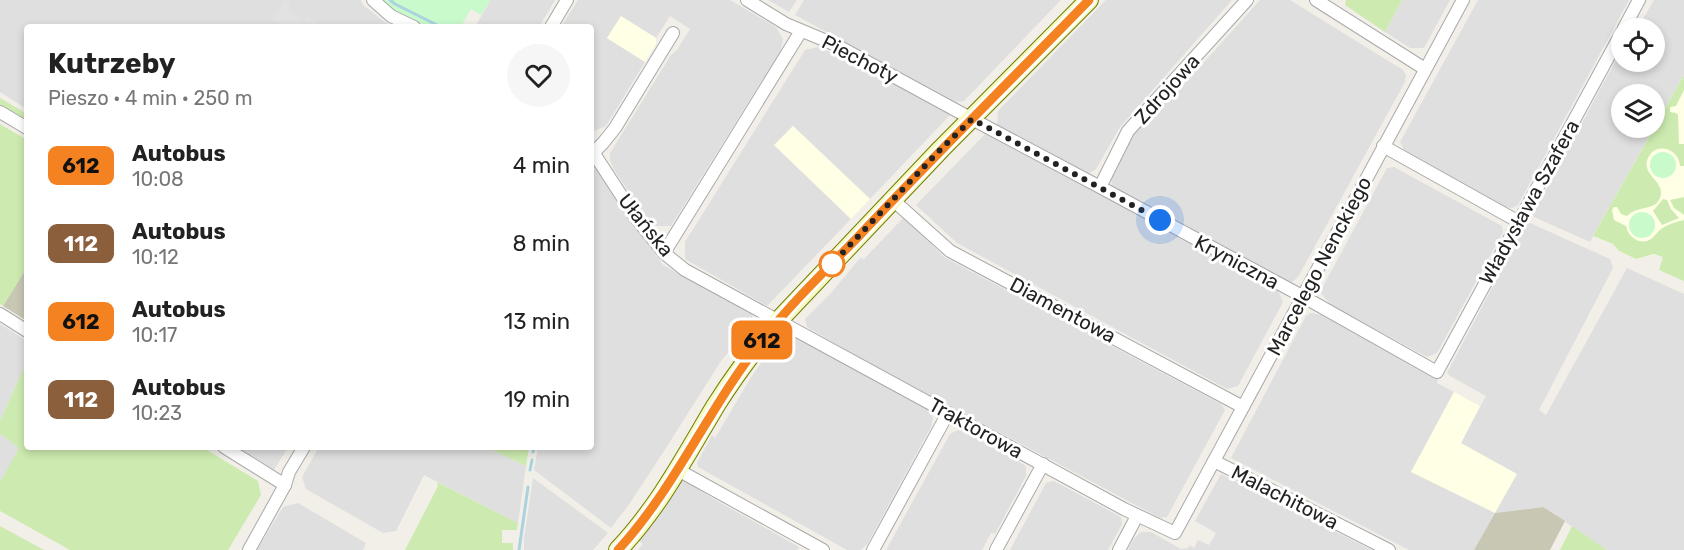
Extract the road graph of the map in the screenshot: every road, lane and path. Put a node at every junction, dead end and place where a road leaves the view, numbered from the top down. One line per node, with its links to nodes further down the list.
1 (373, 0): 10 (street)
2 (567, 0): 11 (street)
3 (747, 0): 12 (street, Piechoty)
4 (1089, 0): 17 (street)
5 (1247, 0): 22 (street, Zdrojowa)
6 (1316, 0): 15 (street)
7 (1463, 0): 15 (street, Marcelego Nenckiego)
8 (1639, 0): 9 (street, Władysława Szafera)
9 (1629, 18)
10 (408, 24)
11 (553, 24)
12 (801, 31): 17 (street, Piechoty); 25 (street)
13 (673, 33): 20 (street)
14 (1611, 52): 24 (street, Władysława Szafera)
15 (1425, 69): 19 (street, Marcelego Nenckiego)
16 (0, 112): 18 (street)
17 (972, 119): 22 (street, Kryniczna); 23 (street)
18 (24, 126)
19 (1383, 146): 24 (street); 26 (street, Marcelego Nenckiego)
20 (594, 150)
21 (594, 154): 25 (street, Ułańska)
22 (1101, 187): 26 (street, Kryniczna)
23 (893, 200): 28 (street); 31 (street, Diamentowa)
24 (1519, 222): 30 (street, Władysława Szafera)
25 (664, 253): 28 (street, Ułańska)
26 (1302, 296): 30 (street, Kryniczna); 31 (street, Marcelego Nenckiego)
27 (0, 314): 29 (street)
28 (779, 320): 32 (street, Traktorowa); 37 (street)
29 (24, 329)
30 (1437, 372)
31 (1243, 407): 35 (street, Marcelego Nenckiego)
32 (948, 413): 36 (street, Traktorowa); 44 (street)
33 (229, 450): 38 (street)
34 (302, 450): 38 (street)
35 (1214, 461): 40 (street, Marcelego Nenckiego); 47 (street, Malachitowa)
36 (1043, 464): 39 (street, Traktorowa); 45 (street)
37 (678, 470): 42 (street); 43 (street)
38 (285, 486): 41 (street)
39 (1137, 516): 40 (street, Traktorowa); 46 (street)
40 (1175, 533)
41 (249, 550)
42 (618, 550)
43 (823, 550)
44 (873, 550)
45 (996, 550)
46 (1119, 550)
47 (1389, 550)

